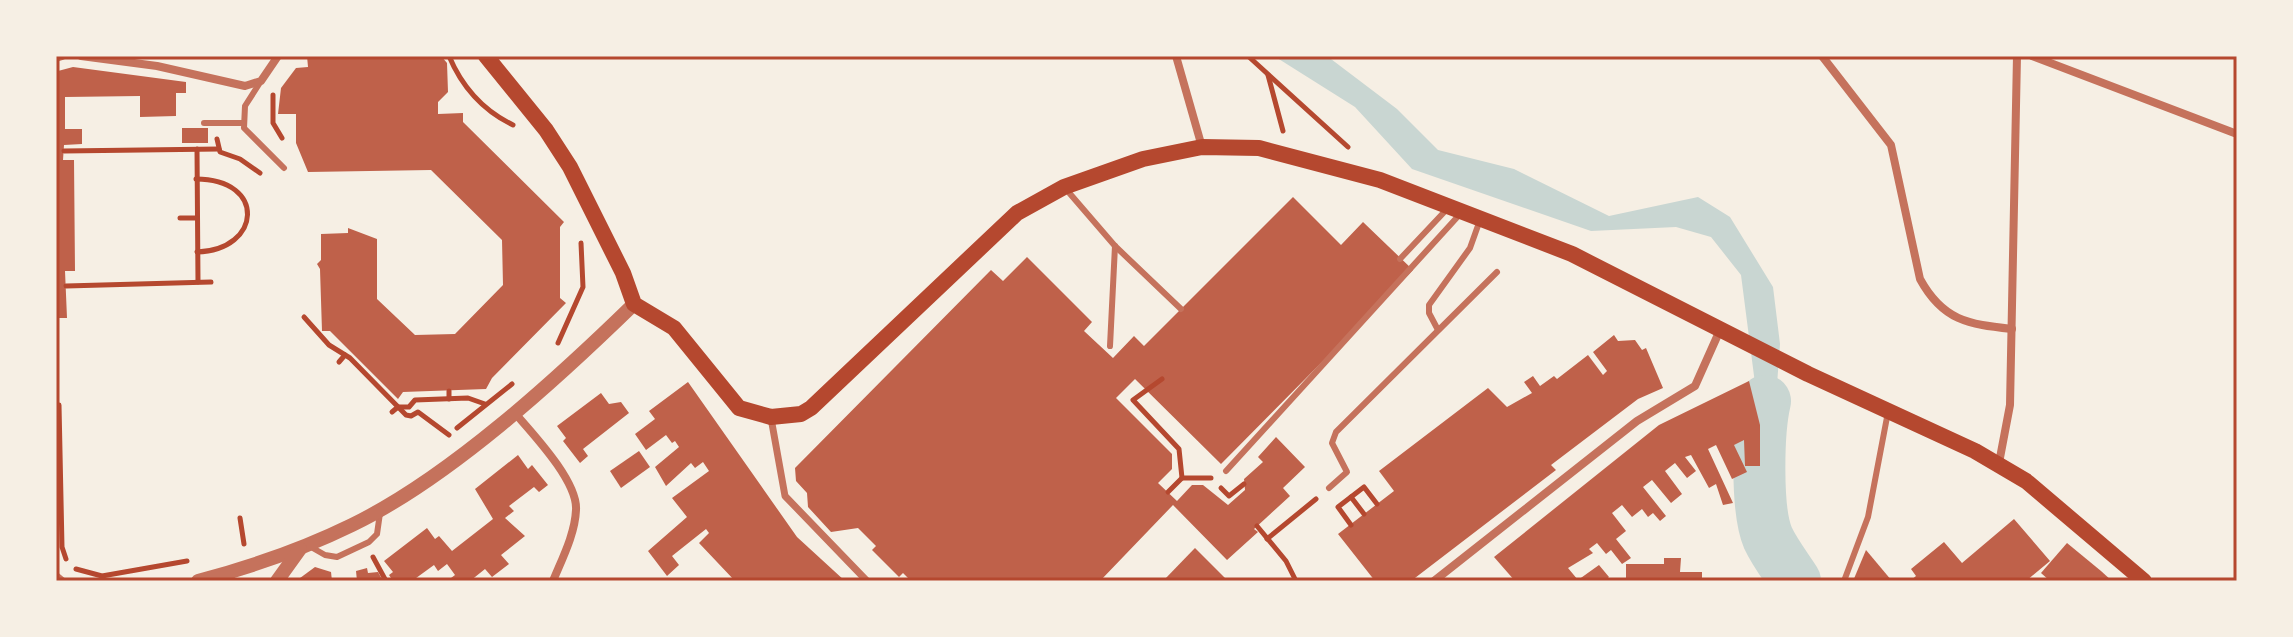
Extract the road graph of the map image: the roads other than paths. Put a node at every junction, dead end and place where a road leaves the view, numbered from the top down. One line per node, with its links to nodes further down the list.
1 (62, 56): 9 (street)
2 (81, 56): 10 (street)
3 (278, 56): 10 (street)
4 (486, 56): 22 (main road)
5 (1176, 56): 14 (street)
6 (1822, 56): 24 (street)
7 (2017, 56): 24 (street)
8 (2032, 56): 13 (street)
9 (56, 58)
10 (261, 81): 12 (lane)
11 (204, 123): 12 (lane)
12 (243, 123): 15 (lane)
13 (2237, 134)
14 (1202, 147): 16 (main road); 17 (main road)
15 (284, 168)
16 (1064, 187): 19 (lane); 30 (main road)
17 (1457, 208): 18 (main road); 20 (lane); 32 (lane)
18 (1481, 217): 25 (lane); 26 (main road)
19 (1115, 246): 23 (lane); 27 (lane)
20 (1400, 259)
21 (1497, 272): 25 (lane)
22 (634, 304): 28 (street); 30 (main road)
23 (1181, 309)
24 (2012, 329): 31 (street)
25 (1438, 330): 33 (lane)
26 (1720, 330): 29 (main road); 42 (street)
27 (1110, 346)
28 (514, 412): 34 (street); 40 (street)
29 (1888, 412): 31 (main road); 43 (lane)
30 (771, 417): 41 (street)
31 (1999, 463): 44 (main road)
32 (1226, 471)
33 (1329, 488)
34 (380, 509): 35 (street); 35 (lane)
35 (304, 547): 38 (street); 39 (street)
36 (56, 576): 37 (street)
37 (62, 581)
38 (198, 581)
39 (277, 581)
40 (553, 581)
41 (867, 581)
42 (1434, 581)
43 (1844, 581)
44 (2144, 581)

